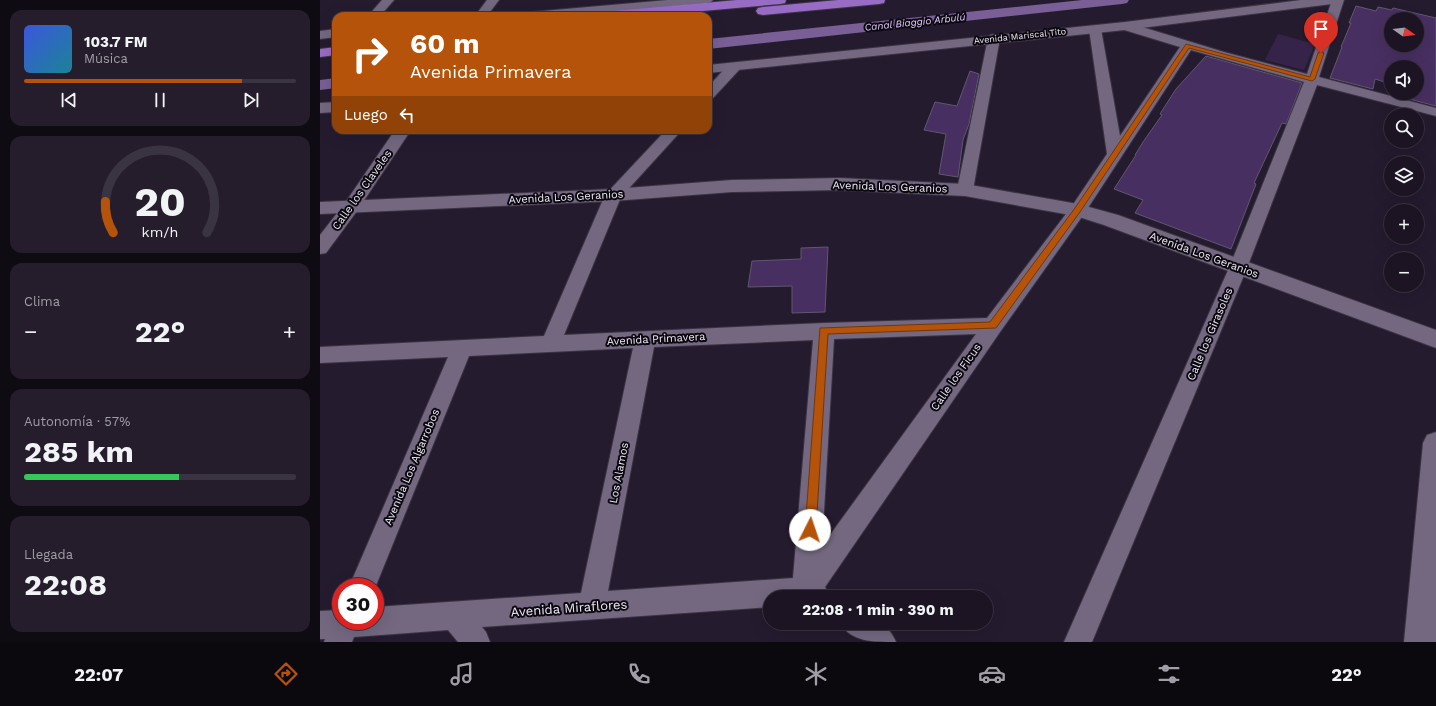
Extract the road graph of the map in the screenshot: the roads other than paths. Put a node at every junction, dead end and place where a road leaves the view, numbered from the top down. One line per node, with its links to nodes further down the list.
1 (388, 0): 12 (street)
2 (493, 0): 13 (street)
3 (701, 0): 4 (street); 11 (street)
4 (707, 0)
5 (780, 0): 15 (highway)
6 (879, 0): 9 (highway)
7 (1332, 0): 17 (street, Avenida Mariscal Tito)
8 (1338, 0): 29 (street, Calle los Girasoles)
9 (830, 2): 10 (highway)
10 (805, 4): 16 (highway)
11 (592, 5): 14 (street)
12 (378, 12)
13 (484, 12)
14 (553, 12)
15 (647, 12)
16 (712, 16)
17 (1124, 26): 18 (street, Avenida Mariscal Tito); 24 (street)
18 (1095, 28): 21 (street, Avenida Mariscal Tito); 36 (street)
19 (332, 34): 20 (street)
20 (320, 35)
21 (994, 38): 27 (street, Avenida Mariscal Tito); 37 (street)
22 (332, 40): 23 (highway)
23 (320, 42)
24 (1188, 45): 29 (street); 36 (street, Calle los Ficus)
25 (332, 52): 26 (highway)
26 (320, 53)
27 (734, 67): 28 (street, Avenida Mariscal Tito); 30 (street)
28 (712, 70)
29 (1312, 79): 33 (street); 43 (street, Calle los Girasoles)
30 (712, 91)
31 (332, 107): 32 (street)
32 (320, 108)
33 (1436, 112)
34 (400, 134): 39 (street, Calle los Claveles)
35 (670, 134): 38 (street)
36 (1115, 154): 41 (street, Calle los Ficus)
37 (965, 190): 38 (street, Avenida Los Geranios); 41 (street, Avenida Los Geranios)
38 (613, 195): 39 (street, Avenida Los Geranios); 48 (street)
39 (351, 207): 40 (street, Avenida Los Geranios); 42 (street, Calle los Claveles)
40 (320, 208)
41 (1078, 210): 43 (street, Avenida Los Geranios); 44 (street, Calle los Ficus)
42 (320, 248)
43 (1238, 268): 47 (street, Avenida Los Geranios); 62 (street, Calle los Girasoles)
44 (993, 326): 45 (street, Avenida Primavera); 54 (street, Calle los Ficus)
45 (824, 331): 46 (street, Avenida Primavera); 53 (street)
46 (645, 339): 48 (street, Avenida Primavera); 56 (street, Los Alamos)
47 (1436, 339)
48 (551, 344): 49 (street, Avenida Primavera)
49 (462, 348): 50 (street, Avenida Primavera); 52 (street, Avenida Los Algarrobos)
50 (320, 355)
51 (1436, 443): 63 (street)
52 (366, 578)
53 (811, 590)
54 (814, 590)
55 (763, 597): 56 (street, Avenida Miraflores)
56 (592, 606): 57 (street, Avenida Miraflores)
57 (454, 616): 58 (street, Avenida Miraflores); 60 (street)
58 (384, 623)
59 (864, 630): 61 (street)
60 (476, 642)
61 (882, 642)
62 (1078, 642)
63 (1420, 642)

